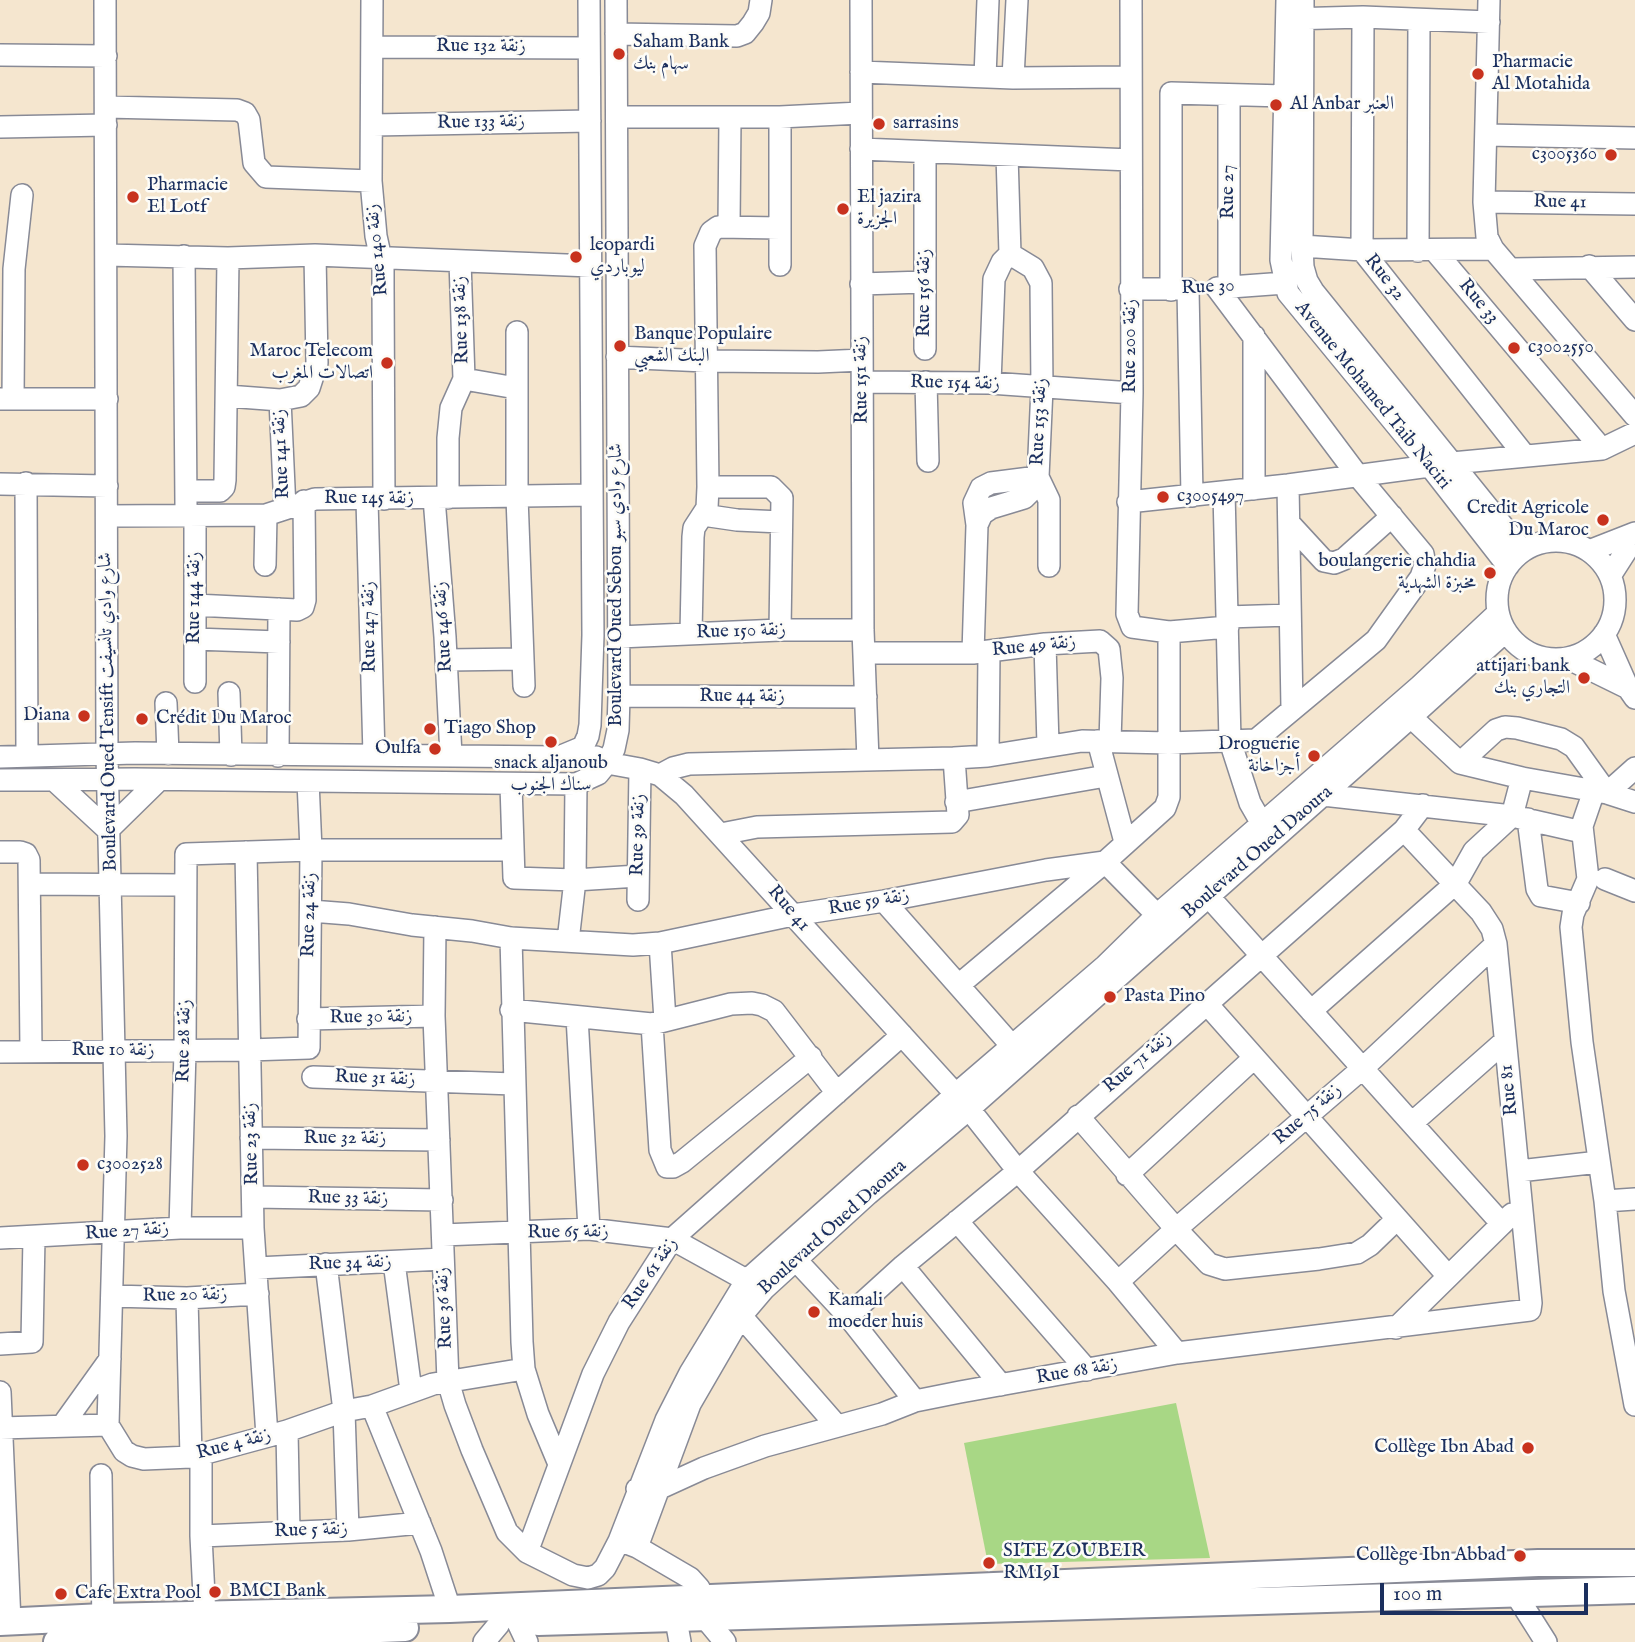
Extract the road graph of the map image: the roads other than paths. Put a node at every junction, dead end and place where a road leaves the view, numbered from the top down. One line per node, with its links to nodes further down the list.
1 (105, 0): 19 (street, Boulevard Oued Tensift شارع وادي تانسيفت)
2 (372, 0): 16 (street, Rue 140 زنقة)
3 (589, 0): 17 (street, Boulevard Oued Sebou شارع وادي سبو)
4 (616, 0): 15 (street, Boulevard Oued Sebou شارع وادي سبو)
5 (761, 0): 15 (street)
6 (861, 0): 20 (street, Rue 151 زنقة)
7 (988, 0): 21 (street)
8 (1017, 0): 23 (street)
9 (1131, 0): 22 (street, Rue 200 زنقة)
10 (1489, 0): 14 (street)
11 (1295, 9): 12 (street); 25 (street, Avenue Mohamed Taib Naciri); 46 (street, Avenue Mohamed Taib Naciri)
12 (1363, 17): 13 (street); 48 (street, Rue 32)
13 (1419, 20): 14 (street); 49 (street)
14 (1489, 22): 34 (street)
15 (616, 34): 28 (street, Boulevard Oued Sebou شارع وادي سبو)
16 (372, 47): 17 (street, Rue 132 زنقة); 32 (street, Rue 140 زنقة)
17 (589, 48): 31 (street, Boulevard Oued Sebou شارع وادي سبو)
18 (0, 55): 19 (street)
19 (106, 56): 27 (street, Boulevard Oued Tensift شارع وادي تانسيفت)
20 (861, 72): 21 (street); 26 (street, Rue 151 زنقة)
21 (985, 77): 23 (street)
22 (1131, 77): 23 (street); 39 (street, Rue 200 زنقة)
23 (1013, 78)
24 (1229, 96): 25 (street); 66 (street, Rue 27); 68 (street)
25 (1285, 96): 64 (street, Avenue Mohamed Taib Naciri)
26 (860, 113): 29 (street); 36 (street, Rue 151 زنقة)
27 (106, 116): 33 (street); 40 (street); 50 (street, Boulevard Oued Tensift شارع وادي تانسيفت)
28 (617, 117): 30 (street); 73 (street, Boulevard Oued Sebou شارع وادي سبو)
29 (780, 117): 30 (street); 45 (street)
30 (730, 118): 44 (street)
31 (590, 121): 32 (street, Rue 133 زنقة); 58 (street, Boulevard Oued Sebou شارع وادي سبو)
32 (373, 125): 40 (street, Rue 140 زنقة)
33 (0, 127)
34 (1487, 135): 35 (street); 42 (street)
35 (1635, 138)
36 (861, 149): 37 (street); 65 (street, Rue 151 زنقة)
37 (925, 152): 38 (street); 63 (street, Rue 156 زنقة)
38 (1007, 155): 39 (street); 51 (street)
39 (1132, 160): 67 (street, Rue 200 زنقة)
40 (371, 180): 55 (street, Rue 140 زنقة)
41 (22, 195): 61 (street)
42 (1484, 202): 43 (street, Rue 41); 47 (street)
43 (1635, 204)
44 (729, 226): 45 (street); 75 (street)
45 (780, 228): 57 (street)
46 (1302, 246): 48 (street); 92 (street, Avenue Mohamed Taib Naciri)
47 (1493, 249): 49 (street); 62 (street)
48 (1362, 250): 49 (street); 90 (street, Rue 32)
49 (1427, 251): 89 (street, Rue 33)
50 (107, 254): 53 (street); 85 (street, Boulevard Oued Tensift شارع وادي تانسيفت)
51 (1010, 254): 79 (street); 81 (street, Rue 153 زنقة)
52 (315, 255): 54 (street); 55 (street); 86 (street)
53 (184, 256): 54 (street); 102 (street, Rue 144 زنقة)
54 (228, 258): 83 (street)
55 (381, 258): 56 (street); 108 (street, Rue 140 زنقة)
56 (460, 261): 58 (street); 76 (street, Rue 138 زنقة)
57 (780, 265)
58 (591, 266): 104 (street, Boulevard Oued Sebou شارع وادي سبو)
59 (1589, 266): 60 (street); 62 (street); 69 (street)
60 (1635, 267)
61 (7, 268): 84 (street)
62 (1512, 269): 87 (street)
63 (924, 282): 65 (street); 72 (street, Rue 156 زنقة)
64 (1285, 283): 66 (street, Rue 30); 93 (street, Avenue Mohamed Taib Naciri)
65 (861, 284): 74 (street, Rue 151 زنقة)
66 (1223, 288): 68 (street, Rue 30); 71 (street)
67 (1130, 289): 68 (street, Rue 30); 82 (street, Rue 200 زنقة)
68 (1179, 289): 105 (street)
69 (1635, 320)
70 (517, 332): 80 (street)
71 (1254, 336): 94 (street); 101 (street)
72 (925, 349)
73 (617, 357): 75 (street); 134 (street, Boulevard Oued Sebou شارع وادي سبو)
74 (862, 360): 75 (street); 77 (street, Rue 151 زنقة)
75 (705, 361): 100 (street)
76 (464, 379): 80 (street); 107 (street, Rue 146 زنقة)
77 (863, 382): 78 (street, Rue 154 زنقة); 130 (street, Rue 151 زنقة)
78 (926, 382): 79 (street, Rue 154 زنقة); 91 (street)
79 (990, 383): 81 (street, Rue 154 زنقة)
80 (516, 388): 106 (street)
81 (1042, 388): 82 (street, Rue 154 زنقة); 95 (street, Rue 153 زنقة)
82 (1132, 393): 109 (street, Rue 200 زنقة)
83 (228, 396): 86 (street); 102 (street)
84 (7, 399): 85 (street)
85 (107, 399): 99 (street, Boulevard Oued Tensift شارع وادي تانسيفت)
86 (279, 400): 110 (street, Rue 141 زنقة)
87 (1635, 416)
88 (1635, 432): 89 (street)
89 (1602, 449): 90 (street)
90 (1525, 456): 92 (street)
91 (928, 461)
92 (1452, 463): 93 (street); 118 (street, Avenue Mohamed Taib Naciri)
93 (1430, 466): 94 (street); 122 (street, Avenue Mohamed Taib Naciri)
94 (1359, 476): 98 (street); 114 (street)
95 (1038, 477): 121 (street); 138 (street, Rue 153 زنقة)
96 (26, 483): 97 (street); 99 (street); 161 (street)
97 (0, 484)
98 (1288, 485): 101 (street); 116 (street)
99 (107, 486): 113 (street, Boulevard Oued Tensift شارع وادي تانسيفت)
100 (708, 487): 112 (street); 115 (street)
101 (1254, 489): 103 (street)
102 (186, 491): 111 (street, Rue 144 زنقة)
103 (1224, 492): 105 (street); 127 (street)
104 (592, 495): 106 (street, Rue 145 زنقة); 156 (street, Boulevard Oued Sebou شارع وادي سبو)
105 (1192, 496): 109 (street)
106 (517, 497): 107 (street, Rue 145 زنقة); 141 (street)
107 (441, 498): 108 (street, Rue 145 زنقة); 142 (street, Rue 146 زنقة)
108 (376, 499): 110 (street, Rue 145 زنقة); 160 (street, Rue 147 زنقة)
109 (1128, 502): 131 (street, Rue 200 زنقة)
110 (285, 508): 111 (street, Rue 145 زنقة); 120 (street); 125 (street, Rue 141 زنقة)
111 (190, 515): 113 (street, Rue 145 زنقة); 124 (street, Rue 144 زنقة)
112 (703, 515): 115 (street); 132 (street)
113 (107, 516): 158 (street, Boulevard Oued Tensift شارع وادي تانسيفت)
114 (1392, 516): 116 (street); 150 (street)
115 (781, 522): 129 (street)
116 (1289, 523): 126 (street)
117 (1635, 535): 119 (street); 123 (street)
118 (1523, 551): 119 (street); 122 (street)
119 (1589, 551): 123 (street)
120 (265, 565)
121 (1049, 566)
122 (1508, 566): 128 (street)
123 (1610, 576): 133 (street)
124 (195, 605): 125 (street); 135 (street, Rue 144 زنقة)
125 (279, 609): 136 (street)
126 (1290, 615): 127 (street); 150 (street)
127 (1227, 622): 131 (street); 153 (street)
128 (1502, 622): 140 (street); 151 (street, Boulevard Oued Daoura); 190 (street, Boulevard Oued Daoura)
129 (780, 629): 130 (street, Rue 150 زنقة); 132 (street, Rue 150 زنقة)
130 (863, 630): 139 (street, Rue 151 زنقة)
131 (1169, 632): 154 (street)
132 (691, 634): 134 (street, Rue 150 زنقة)
133 (1605, 634): 140 (street); 146 (street)
134 (619, 637): 147 (street, Boulevard Oued Sebou شارع وادي سبو)
135 (195, 639): 136 (street); 143 (street, Rue 144 زنقة)
136 (279, 642): 162 (street)
137 (1045, 644): 138 (street, Rue 49 زنقة); 152 (street, Rue 49 زنقة); 155 (street)
138 (981, 652): 139 (street, Rue 49 زنقة); 164 (street, Rue 153 زنقة)
139 (864, 653): 148 (street, Rue 151 زنقة)
140 (1567, 658): 146 (street)
141 (522, 659): 142 (street); 144 (street)
142 (447, 660): 163 (street, Rue 146 زنقة)
143 (195, 681)
144 (524, 686)
145 (229, 693): 159 (street)
146 (1631, 693)
147 (619, 696): 148 (street, Rue 44 زنقة); 168 (street, Boulevard Oued Sebou شارع وادي سبو)
148 (866, 697): 167 (street, Rue 151 زنقة)
149 (166, 703): 157 (street)
150 (1292, 708): 153 (street)
151 (1411, 717): 169 (street); 182 (street, Boulevard Oued Daoura)
152 (1104, 741): 154 (street); 155 (street); 172 (street)
153 (1230, 741): 154 (street); 190 (street)
154 (1169, 743): 192 (street)
155 (1048, 745): 164 (street)
156 (583, 747): 163 (street); 168 (street)
157 (168, 754): 158 (street); 159 (street)
158 (107, 755): 161 (street); 174 (street, Boulevard Oued Tensift شارع وادي تانسيفت)
159 (231, 755): 162 (street)
160 (374, 755): 162 (street); 163 (street)
161 (27, 756): 165 (street)
162 (278, 756)
163 (451, 756)
164 (988, 756): 166 (street)
165 (0, 757)
166 (954, 758): 167 (street); 183 (street)
167 (867, 760): 171 (street)
168 (607, 763): 171 (street); 180 (street)
169 (1460, 763): 173 (street); 181 (street)
170 (1635, 768): 181 (street)
171 (650, 772): 191 (street, Rue 41); 198 (street, Rue 39 زنقة)
172 (1106, 776): 183 (street); 192 (street)
173 (1522, 778): 181 (street); 186 (street)
174 (108, 779): 176 (street); 177 (street); 188 (street, Boulevard Oued Tensift شارع وادي تانسيفت)
175 (0, 780): 176 (street)
176 (54, 780): 188 (street)
177 (159, 780): 178 (street); 188 (street)
178 (308, 782): 179 (street); 193 (street, Rue 24 زنقة)
179 (511, 785): 180 (street); 194 (street)
180 (576, 785): 200 (street)
181 (1601, 792): 184 (street); 189 (street)
182 (1323, 795): 185 (street); 190 (street, Boulevard Oued Daoura)
183 (956, 802): 191 (street)
184 (1635, 802)
185 (1423, 805): 186 (street); 187 (street, Rue 71 زنقة)
186 (1520, 818): 189 (street); 202 (street); 209 (street)
187 (1404, 830): 202 (street, Rue 81); 218 (street, Rue 71 زنقة)
188 (108, 831): 201 (street, Boulevard Oued Tensift شارع وادي تانسيفت)
189 (1582, 832): 209 (street)
190 (1267, 833): 206 (street, Boulevard Oued Daoura); 212 (street, Boulevard Oued Daoura)
191 (721, 834): 211 (street, Rue 41)
192 (1125, 842): 197 (street)
193 (311, 850): 194 (street); 196 (street); 210 (street, Rue 24 زنقة)
194 (513, 850): 200 (street)
195 (0, 852): 203 (street)
196 (246, 852): 204 (street, Rue 28 زنقة); 231 (street, Rue 23 زنقة)
197 (1105, 862): 208 (street, Rue 59 زنقة); 212 (street); 219 (street)
198 (638, 876): 200 (street); 207 (street, Rue 39 زنقة)
199 (1605, 879): 205 (street)
200 (575, 880): 215 (street)
201 (110, 883): 203 (street); 204 (street); 233 (street, Boulevard Oued Tensift شارع وادي تانسيفت)
202 (1456, 883): 217 (street, Rue 81); 222 (street)
203 (30, 884): 232 (street)
204 (185, 885): 234 (street, Rue 28 زنقة)
205 (1635, 891)
206 (1209, 897): 218 (street); 243 (street, Boulevard Oued Daoura)
207 (638, 900)
208 (884, 901): 211 (street, Rue 59 زنقة); 219 (street)
209 (1579, 903): 249 (street)
210 (311, 911): 213 (street, Rue 59 زنقة); 225 (street, Rue 24 زنقة)
211 (793, 915): 216 (street, Rue 59 زنقة); 227 (street, Rue 41)
212 (1157, 915): 229 (street, Boulevard Oued Daoura)
213 (435, 927): 214 (street, Rue 59 زنقة); 223 (street, Rue 36 زنقة)
214 (511, 938): 215 (street, Rue 59 زنقة); 221 (street)
215 (568, 942): 216 (street, Rue 59 زنقة)
216 (660, 943): 226 (street)
217 (1496, 944): 228 (street, Rue 81); 238 (street, Rue 75 زنقة)
218 (1261, 955): 220 (street, Rue 71 زنقة); 222 (street)
219 (960, 984): 229 (street)
220 (1207, 1004): 237 (street); 244 (street, Rue 71 زنقة)
221 (511, 1010): 224 (street); 241 (street)
222 (1311, 1011): 238 (street)
223 (434, 1016): 225 (street, Rue 30 زنقة); 240 (street, Rue 36 زنقة)
224 (578, 1017): 226 (street); 263 (street)
225 (308, 1019): 230 (street, Rue 24 زنقة)
226 (659, 1022): 236 (street); 236 (street)
227 (902, 1035): 242 (street, Rue 61 زنقة); 243 (street, Rue 41)
228 (1505, 1041): 246 (street); 251 (street, Rue 81)
229 (1012, 1046): 243 (street, Boulevard Oued Daoura)
230 (309, 1048): 231 (street, Rue 10 زنقة)
231 (249, 1050): 234 (street, Rue 10 زنقة); 247 (street, Rue 23 زنقة)
232 (31, 1051): 233 (street, Rue 10 زنقة); 235 (street, Rue 10 زنقة)
233 (114, 1051): 234 (street, Rue 10 زنقة); 265 (street, Boulevard Oued Tensift شارع وادي تانسيفت)
234 (186, 1051): 261 (street, Rue 28 زنقة)
235 (0, 1052)
236 (811, 1056): 242 (street)
237 (1254, 1058): 245 (street); 252 (street)
238 (1363, 1068): 245 (street, Rue 75 زنقة); 246 (street)
239 (313, 1077): 240 (street, Rue 31 زنقة)
240 (436, 1082): 241 (street, Rue 31 زنقة); 248 (street, Rue 36 زنقة)
241 (514, 1084): 266 (street)
242 (837, 1093): 270 (street, Rue 61 زنقة)
243 (962, 1101): 250 (street, Rue 41); 272 (street, Boulevard Oued Daoura); 279 (street, Boulevard Oued Daoura)
244 (1078, 1116): 250 (street, Rue 71 زنقة); 252 (street)
245 (1306, 1116): 258 (street); 264 (street, Rue 75 زنقة)
246 (1412, 1123): 260 (street)
247 (251, 1138): 248 (street, Rue 32 زنقة); 253 (street, Rue 23 زنقة)
248 (439, 1140): 255 (street, Rue 36 زنقة)
249 (1599, 1162): 251 (street); 256 (street)
250 (1018, 1171): 259 (street, Rue 71 زنقة); 278 (street, Rue 41)
251 (1519, 1171): 257 (street, Rue 81)
252 (1127, 1175): 264 (street)
253 (253, 1197): 255 (street, Rue 33 زنقة); 262 (street, Rue 23 زنقة)
254 (1635, 1199): 256 (street)
255 (442, 1200): 267 (street, Rue 36 زنقة)
256 (1605, 1201): 280 (street)
257 (1521, 1205): 260 (street); 284 (street, Rue 81)
258 (1397, 1219): 264 (street); 277 (street)
259 (957, 1221): 275 (street, Rue 71 زنقة); 293 (street)
260 (1502, 1224): 277 (street)
261 (180, 1228): 262 (street, Rue 27 زنقة); 265 (street, Rue 27 زنقة)
262 (253, 1228): 276 (street, Rue 23 زنقة)
263 (589, 1229): 266 (street, Rue 65 زنقة); 270 (street, Rue 65 زنقة)
264 (1175, 1229): 278 (street, Rue 75 زنقة)
265 (113, 1233): 269 (street, Rue 27 زنقة); 282 (street, Boulevard Oued Tensift شارع وادي تانسيفت)
266 (519, 1234): 267 (street, Rue 65 زنقة); 292 (street)
267 (443, 1236): 271 (street, Rue 36 زنقة)
268 (0, 1237): 269 (street, Rue 27 زنقة)
269 (34, 1237): 288 (street)
270 (672, 1239): 279 (street, Rue 65 زنقة); 308 (street, Rue 61 زنقة)
271 (443, 1259): 273 (street, Rue 34 زنقة); 294 (street, Rue 36 زنقة)
272 (795, 1259): 279 (street, Boulevard Oued Daoura); 286 (street)
273 (394, 1262): 274 (street, Rue 34 زنقة); 296 (street)
274 (326, 1265): 276 (street, Rue 34 زنقة); 301 (street)
275 (903, 1266): 286 (street, Rue 71 زنقة); 295 (street)
276 (257, 1268): 281 (street, Rue 23 زنقة)
277 (1448, 1276): 287 (street)
278 (1118, 1282): 290 (street, Rue 41)
279 (755, 1285): 285 (street, Boulevard Oued Daoura); 310 (street, Boulevard Oued Daoura)
280 (1625, 1290): 289 (street)
281 (258, 1294): 283 (street, Rue 20 زنقة); 306 (street, Rue 23 زنقة)
282 (112, 1296): 283 (street, Rue 20 زنقة); 291 (street, Boulevard Oued Tensift شارع وادي تانسيفت)
283 (187, 1298): 307 (street)
284 (1530, 1310): 287 (street, Rue 68 زنقة)
285 (741, 1316): 304 (street); 310 (street, Boulevard Oued Daoura)
286 (848, 1316): 298 (street)
287 (1396, 1328): 290 (street, Rue 68 زنقة)
288 (0, 1344)
289 (1629, 1344): 299 (street)
290 (1177, 1353): 293 (street, Rue 68 زنقة)
291 (110, 1359): 302 (street, Boulevard Oued Tensift شارع وادي تانسيفت); 303 (street)
292 (524, 1369): 294 (street, Rue 4 زنقة); 308 (street)
293 (1087, 1370): 295 (street, Rue 68 زنقة)
294 (448, 1381): 296 (street, Rue 4 زنقة); 317 (street, Rue 36 زنقة)
295 (1001, 1385): 298 (street, Rue 68 زنقة)
296 (411, 1391): 300 (street, Rue 4 زنقة)
297 (0, 1392): 305 (street)
298 (915, 1401): 304 (street, Rue 68 زنقة)
299 (1635, 1405)
300 (372, 1406): 301 (street, Rue 4 زنقة); 312 (street)
301 (344, 1411): 306 (street, Rue 4 زنقة); 313 (street)
302 (108, 1425): 303 (street); 307 (street, Rue 4 زنقة)
303 (62, 1426): 305 (street)
304 (837, 1426): 310 (street, Rue 68 زنقة)
305 (1, 1428): 311 (street)
306 (277, 1433): 307 (street, Rue 4 زنقة); 314 (street, Rue 23 زنقة)
307 (196, 1457): 315 (street)
308 (559, 1464): 317 (street, Rue 61 زنقة)
309 (101, 1475): 327 (street)
310 (647, 1489): 316 (street, Boulevard Oued Daoura)
311 (3, 1507): 324 (street)
312 (420, 1523): 313 (street, Rue 5 زنقة); 321 (street)
313 (348, 1530): 314 (street, Rue 5 زنقة)
314 (289, 1532): 315 (street, Rue 5 زنقة)
315 (201, 1536): 323 (street)
316 (628, 1544): 317 (street, Rue 36 زنقة); 322 (street)
317 (527, 1552)
318 (1635, 1563): 322 (main road)
319 (1635, 1590): 320 (main road)
320 (1515, 1593): 322 (main road); 331 (street)
321 (450, 1609): 322 (main road); 323 (main road)
322 (704, 1609): 325 (main road); 330 (street)
323 (205, 1616): 327 (main road)
324 (5, 1622): 327 (main road)
325 (678, 1631): 326 (main road)
326 (507, 1633): 328 (main road)
327 (105, 1637): 328 (main road); 329 (main road)
328 (249, 1638)
329 (57, 1642)
330 (725, 1642)
331 (1546, 1642)

